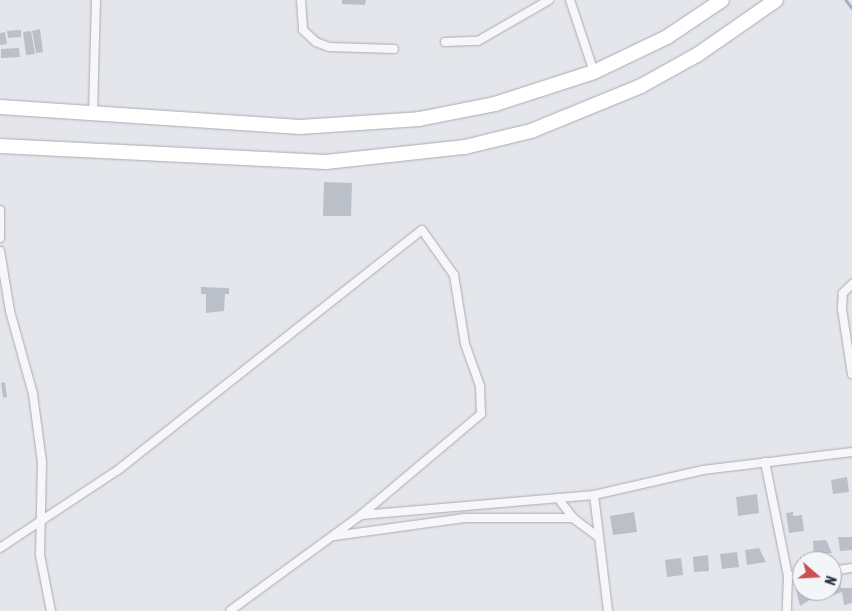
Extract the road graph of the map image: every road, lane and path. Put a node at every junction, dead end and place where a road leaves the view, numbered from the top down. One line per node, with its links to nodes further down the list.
1 (96, 0): 11 (street)
2 (301, 0): 8 (street)
3 (549, 0): 7 (street)
4 (570, 0): 9 (street)
5 (722, 0): 9 (highway)
6 (776, 0): 12 (highway)
7 (445, 42)
8 (394, 49)
9 (594, 72): 11 (highway)
10 (0, 107): 11 (highway)
11 (93, 113)
12 (0, 146)
13 (0, 210): 14 (street)
14 (0, 238)
15 (0, 251): 24 (street)
16 (852, 284): 17 (street)
17 (852, 374)
18 (852, 452): 19 (street)
19 (764, 462): 20 (street); 30 (street)
20 (594, 495): 21 (street); 28 (street)
21 (558, 498): 22 (street); 25 (street)
22 (451, 506): 23 (street); 26 (street)
23 (361, 515): 24 (street); 27 (street)
24 (43, 516): 29 (street); 32 (street)
25 (573, 518): 26 (street); 28 (street)
26 (446, 520): 27 (street)
27 (332, 536): 33 (street)
28 (598, 536): 34 (street)
29 (0, 548)
30 (788, 576): 31 (street); 35 (street)
31 (792, 576)
32 (52, 611)
33 (230, 611)
34 (608, 611)
35 (787, 611)

